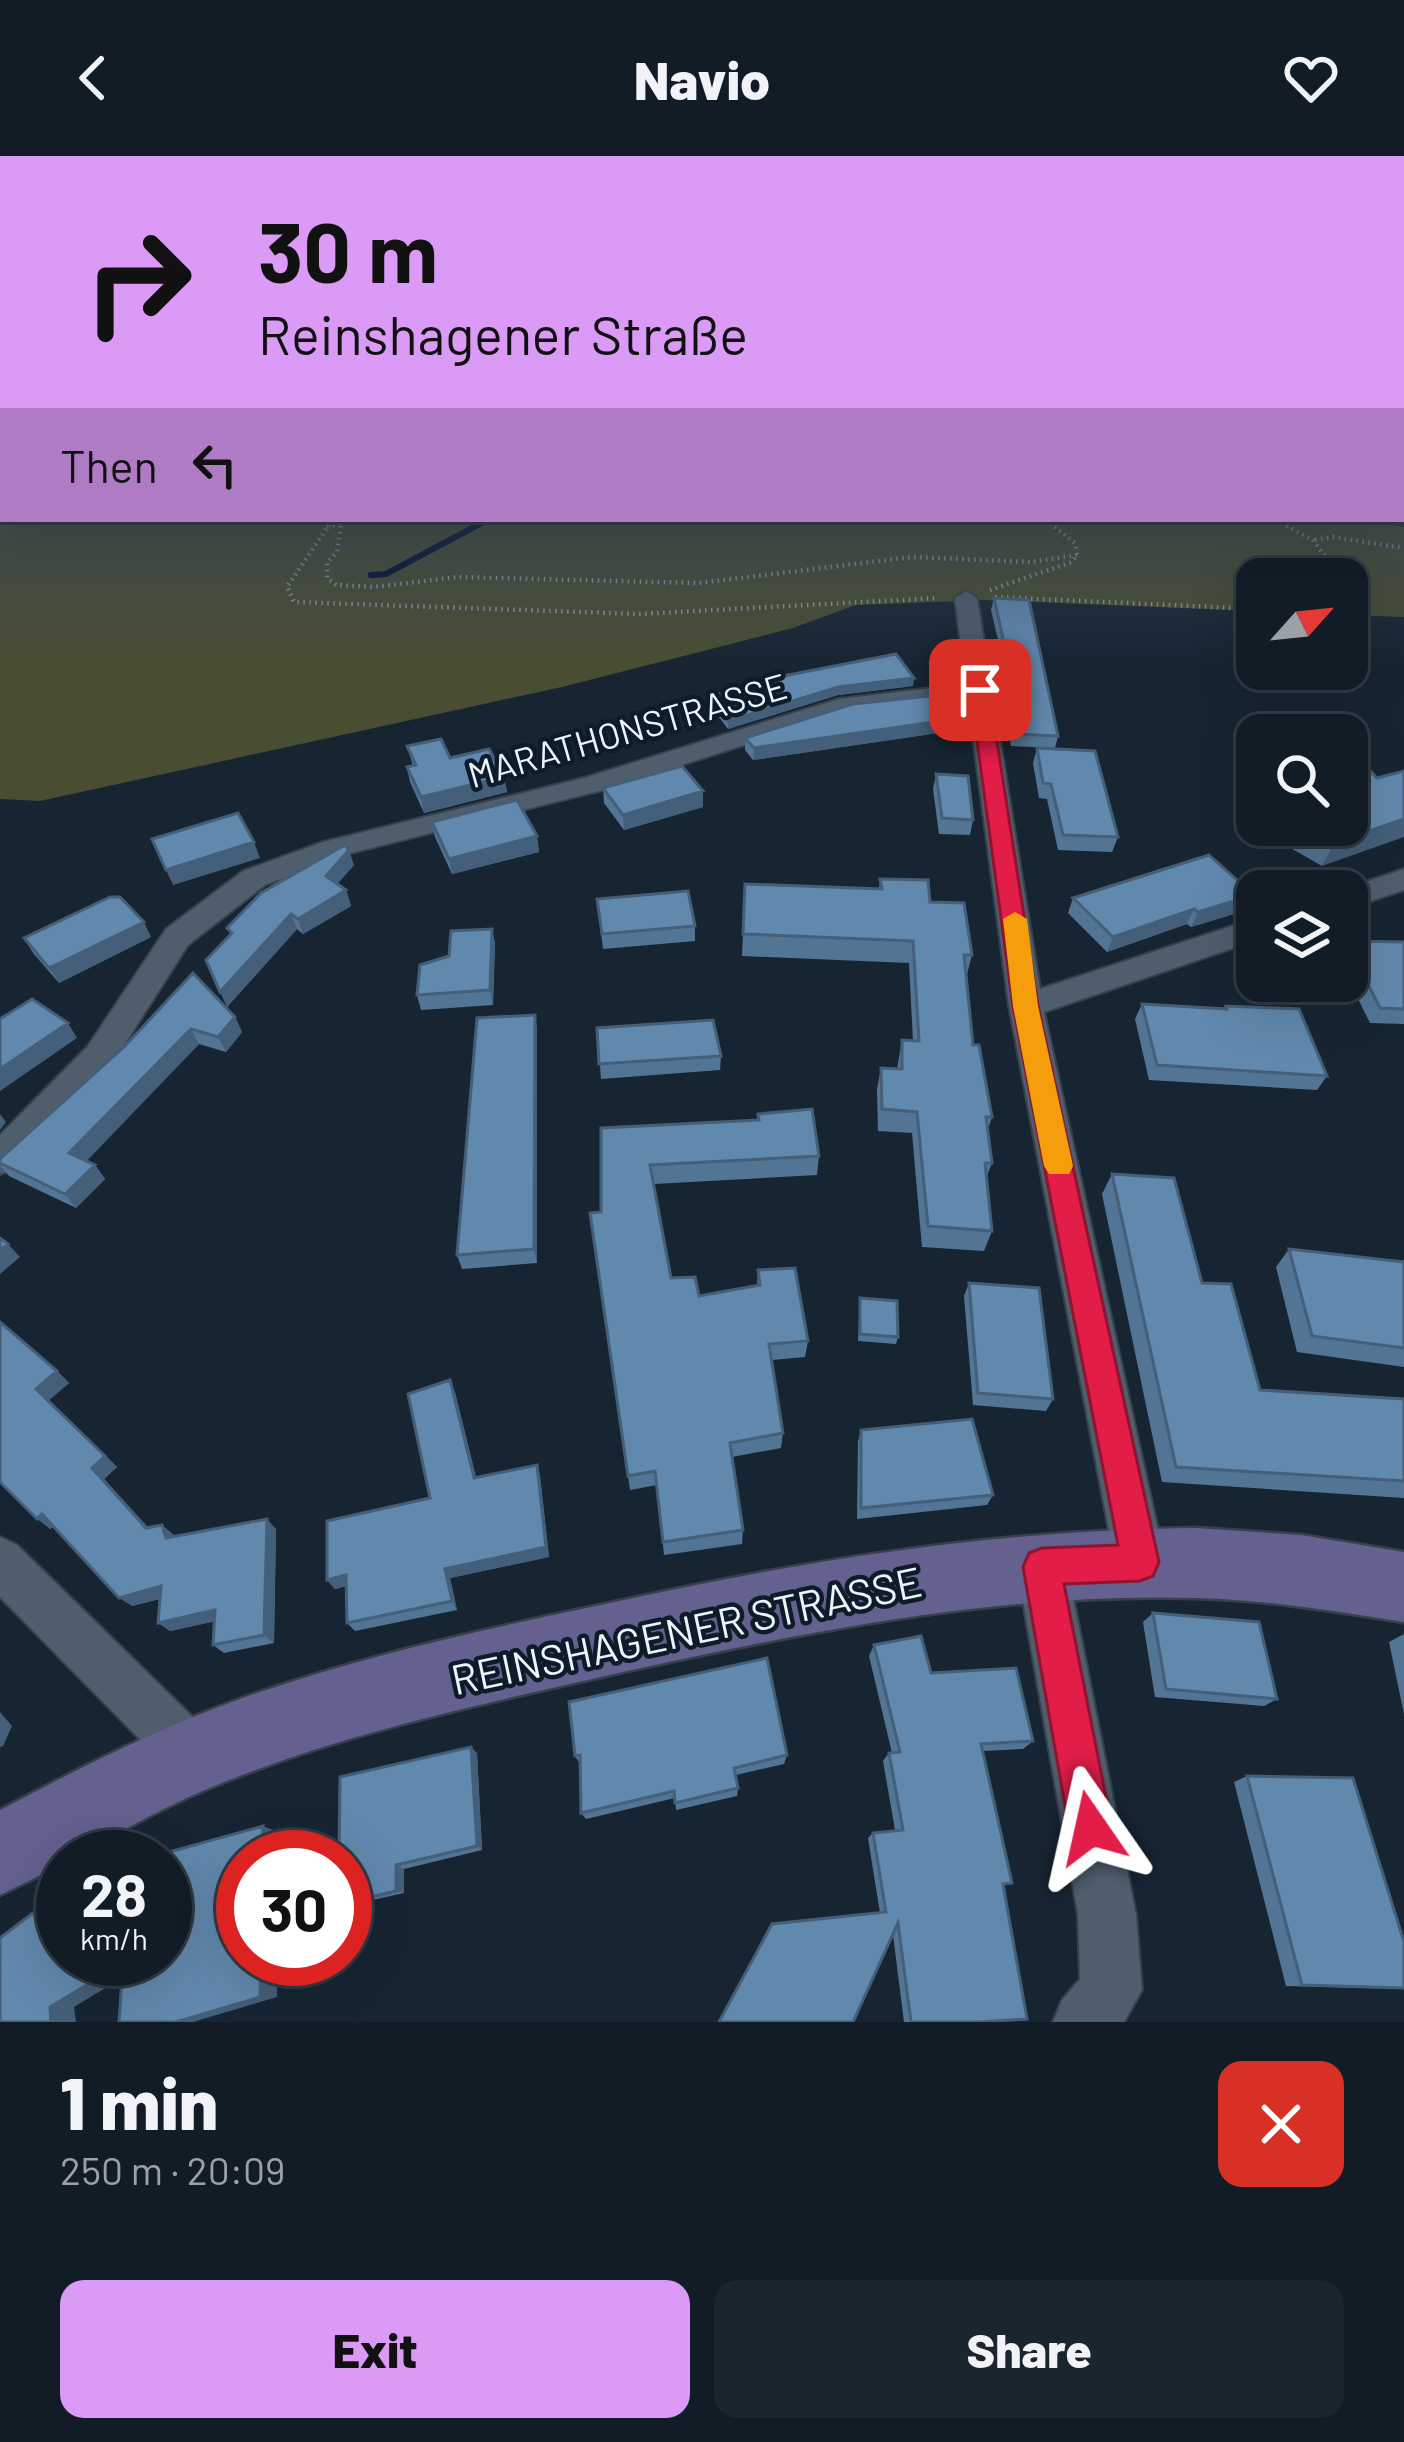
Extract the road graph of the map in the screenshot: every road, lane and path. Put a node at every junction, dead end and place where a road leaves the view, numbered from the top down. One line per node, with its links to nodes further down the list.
1 (330, 522): 6 (path)
2 (350, 522): 5 (path)
3 (1049, 522): 9 (path)
4 (1280, 522): 7 (path)
5 (341, 526): 6 (path); 9 (path)
6 (327, 527): 11 (path)
7 (1313, 540): 8 (path); 10 (path)
8 (1404, 548)
9 (1077, 555): 11 (path)
10 (1326, 558)
11 (966, 598): 12 (path); 13 (street)
12 (1236, 608)
13 (980, 690): 17 (street); 18 (street, MARATHONSTRASSE)
14 (1404, 879): 15 (street)
15 (1368, 892)
16 (1236, 936): 17 (street)
17 (1026, 1006): 20 (street)
18 (0, 1160)
19 (0, 1562): 23 (street)
20 (1140, 1562): 21 (main road, REINSHAGENER STRASSE); 22 (main road, REINSHAGENER STRASSE)
21 (1042, 1567): 23 (main road, REINSHAGENER STRASSE); 25 (street)
22 (1404, 1587)
23 (194, 1756): 24 (main road, REINSHAGENER STRASSE)
24 (0, 1854)
25 (1084, 2022)

